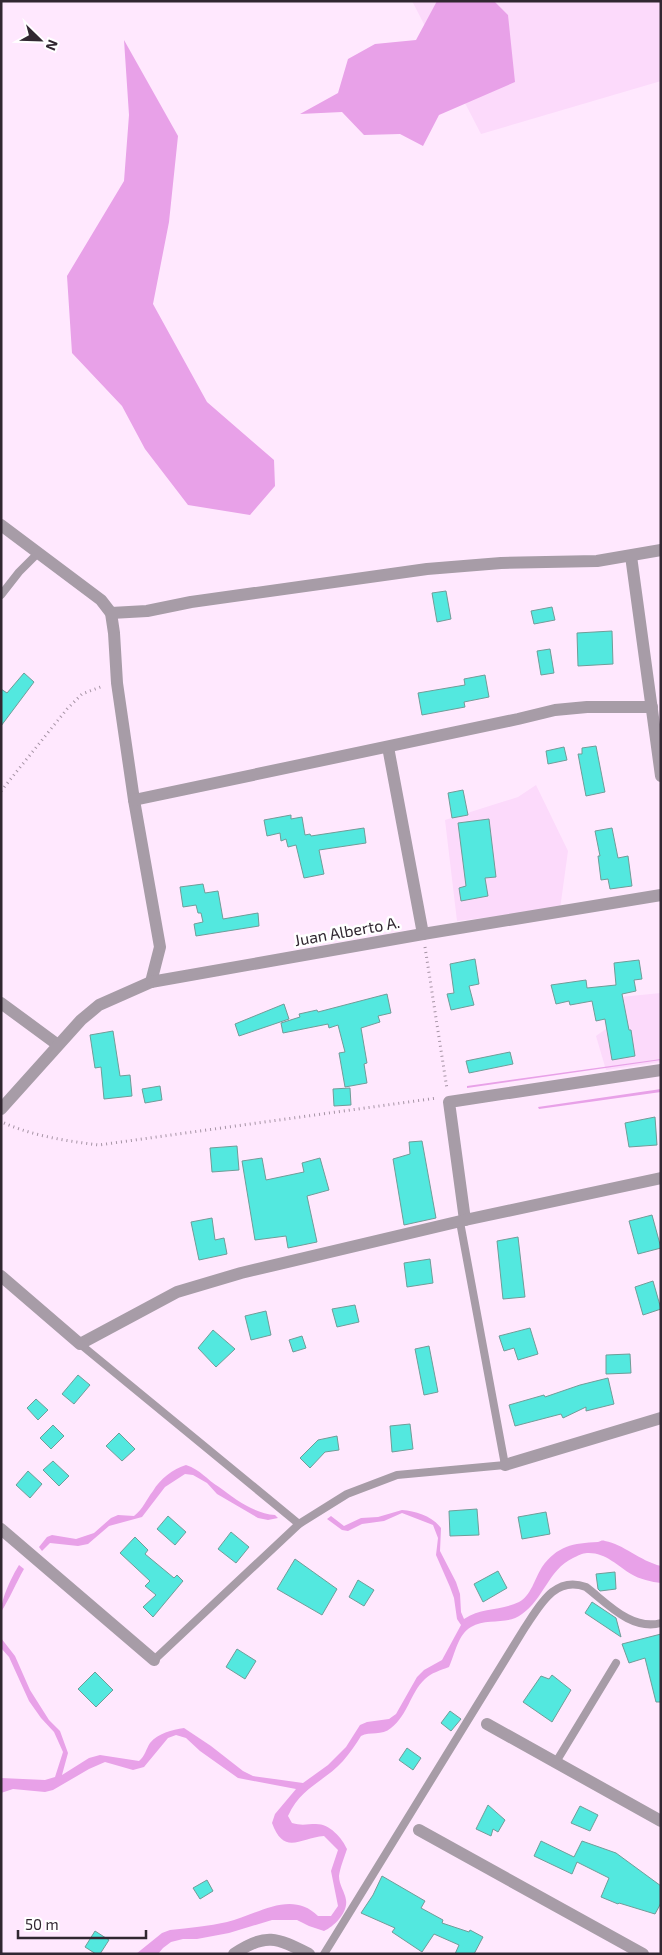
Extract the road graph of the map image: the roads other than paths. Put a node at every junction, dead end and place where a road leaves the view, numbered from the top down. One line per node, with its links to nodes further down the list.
1 (1, 525): 3 (street)
2 (661, 550): 4 (street)
3 (38, 553): 5 (lane); 6 (street)
4 (631, 556): 6 (street); 7 (street)
5 (1, 596)
6 (110, 613): 10 (street)
7 (652, 707): 8 (street); 9 (street)
8 (388, 747): 10 (street); 12 (street)
9 (661, 776)
10 (134, 800): 13 (street)
11 (661, 894): 12 (street, Juan Alberto A.)
12 (423, 934): 13 (street, Juan Alberto A.)
13 (151, 982): 15 (street, Juan Alberto A.)
14 (1, 1003): 15 (street)
15 (58, 1045): 17 (street, Juan Alberto A.)
16 (661, 1070): 19 (street)
17 (1, 1109)
18 (661, 1178): 19 (street)
19 (463, 1221): 21 (street); 23 (lane)
20 (1, 1276): 21 (street)
21 (80, 1344): 24 (lane)
22 (661, 1418): 23 (street)
23 (505, 1465): 24 (lane)
24 (299, 1524): 27 (lane)
25 (1, 1529): 27 (street)
26 (661, 1623): 35 (lane)
27 (154, 1660)
28 (616, 1663): 30 (lane)
29 (487, 1724): 30 (street)
30 (556, 1762): 31 (street)
31 (661, 1821)
32 (418, 1830): 36 (street)
33 (234, 1954): 34 (street)
34 (309, 1954)
35 (324, 1954)
36 (643, 1954)

